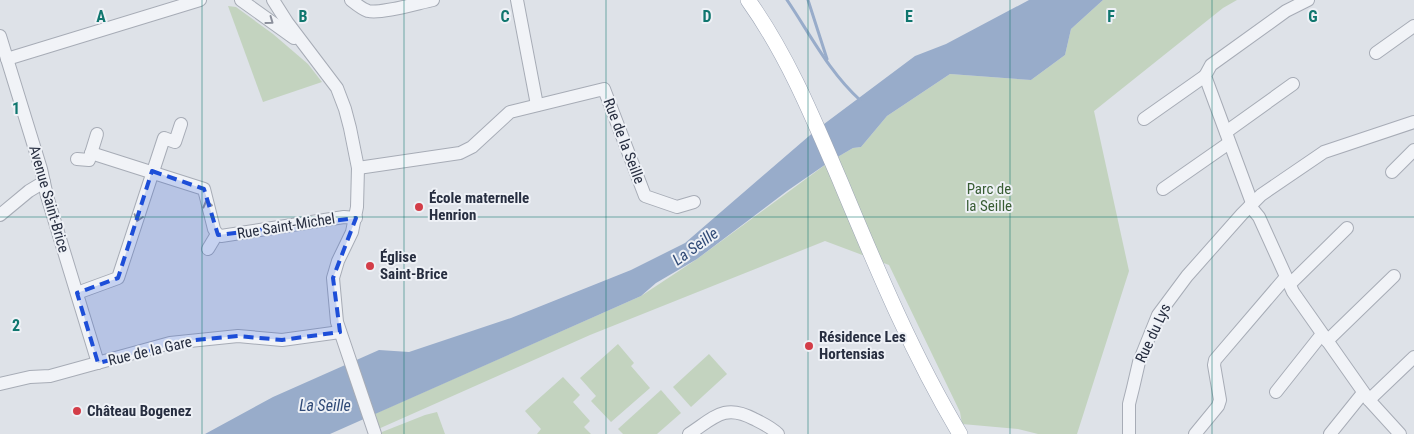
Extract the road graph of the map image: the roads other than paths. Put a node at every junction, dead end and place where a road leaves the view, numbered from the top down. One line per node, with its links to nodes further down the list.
1 (200, 0): 13 (street)
2 (241, 0): 11 (street, one-way to 11)
3 (273, 0): 11 (street)
4 (351, 0): 5 (street)
5 (433, 0)
6 (517, 0): 16 (street)
7 (748, 0): 52 (main road)
8 (1308, 0): 14 (street)
9 (1414, 26): 12 (street)
10 (0, 36): 13 (street, Avenue Saint-Brice)
11 (300, 39): 25 (street)
12 (1376, 53)
13 (7, 59): 28 (street, Avenue Saint-Brice)
14 (1205, 76): 18 (street); 21 (street)
15 (1293, 84): 21 (street)
16 (537, 105): 25 (street, Rue de la Seille); 30 (street, Rue de la Seille)
17 (1413, 118): 31 (street, Rue du Lys)
18 (1144, 119)
19 (181, 124): 26 (street)
20 (97, 134): 23 (street)
21 (1228, 137): 29 (street); 31 (street)
22 (1414, 150): 27 (street)
23 (91, 152): 24 (street); 26 (street, Rue Saint-Michel)
24 (77, 159)
25 (358, 168): 33 (street)
26 (152, 172): 35 (street, Rue Saint-Michel, one-way to 26); 39 (street, one-way to 39)
27 (1392, 172)
28 (44, 182): 32 (street); 39 (street, Avenue Saint-Brice)
29 (1163, 190)
30 (694, 202)
31 (1251, 204): 38 (street); 53 (street, Rue du Lys)
32 (0, 215)
33 (356, 218): 35 (street, Rue Saint-Michel); 40 (street)
34 (1347, 228): 38 (street)
35 (217, 234): 36 (street, Rue Saint-Michel)
36 (208, 249)
37 (1394, 276): 41 (street)
38 (1288, 281): 41 (street); 54 (street)
39 (77, 292): 43 (street, Avenue Saint-Brice)
40 (340, 332): 43 (street, Rue de la Gare); 49 (street)
41 (1325, 338): 47 (street); 48 (street)
42 (1414, 357): 48 (street)
43 (98, 362): 44 (street, Rue de la Gare)
44 (50, 376): 45 (street, Rue de la Gare); 46 (street, Rue de la Gare)
45 (0, 384)
46 (0, 392)
47 (1276, 392)
48 (1366, 396): 55 (street); 56 (street)
49 (373, 428)
50 (775, 431): 51 (street)
51 (689, 434)
52 (960, 434)
53 (1129, 434)
54 (1195, 434)
55 (1330, 434)
56 (1400, 434)

